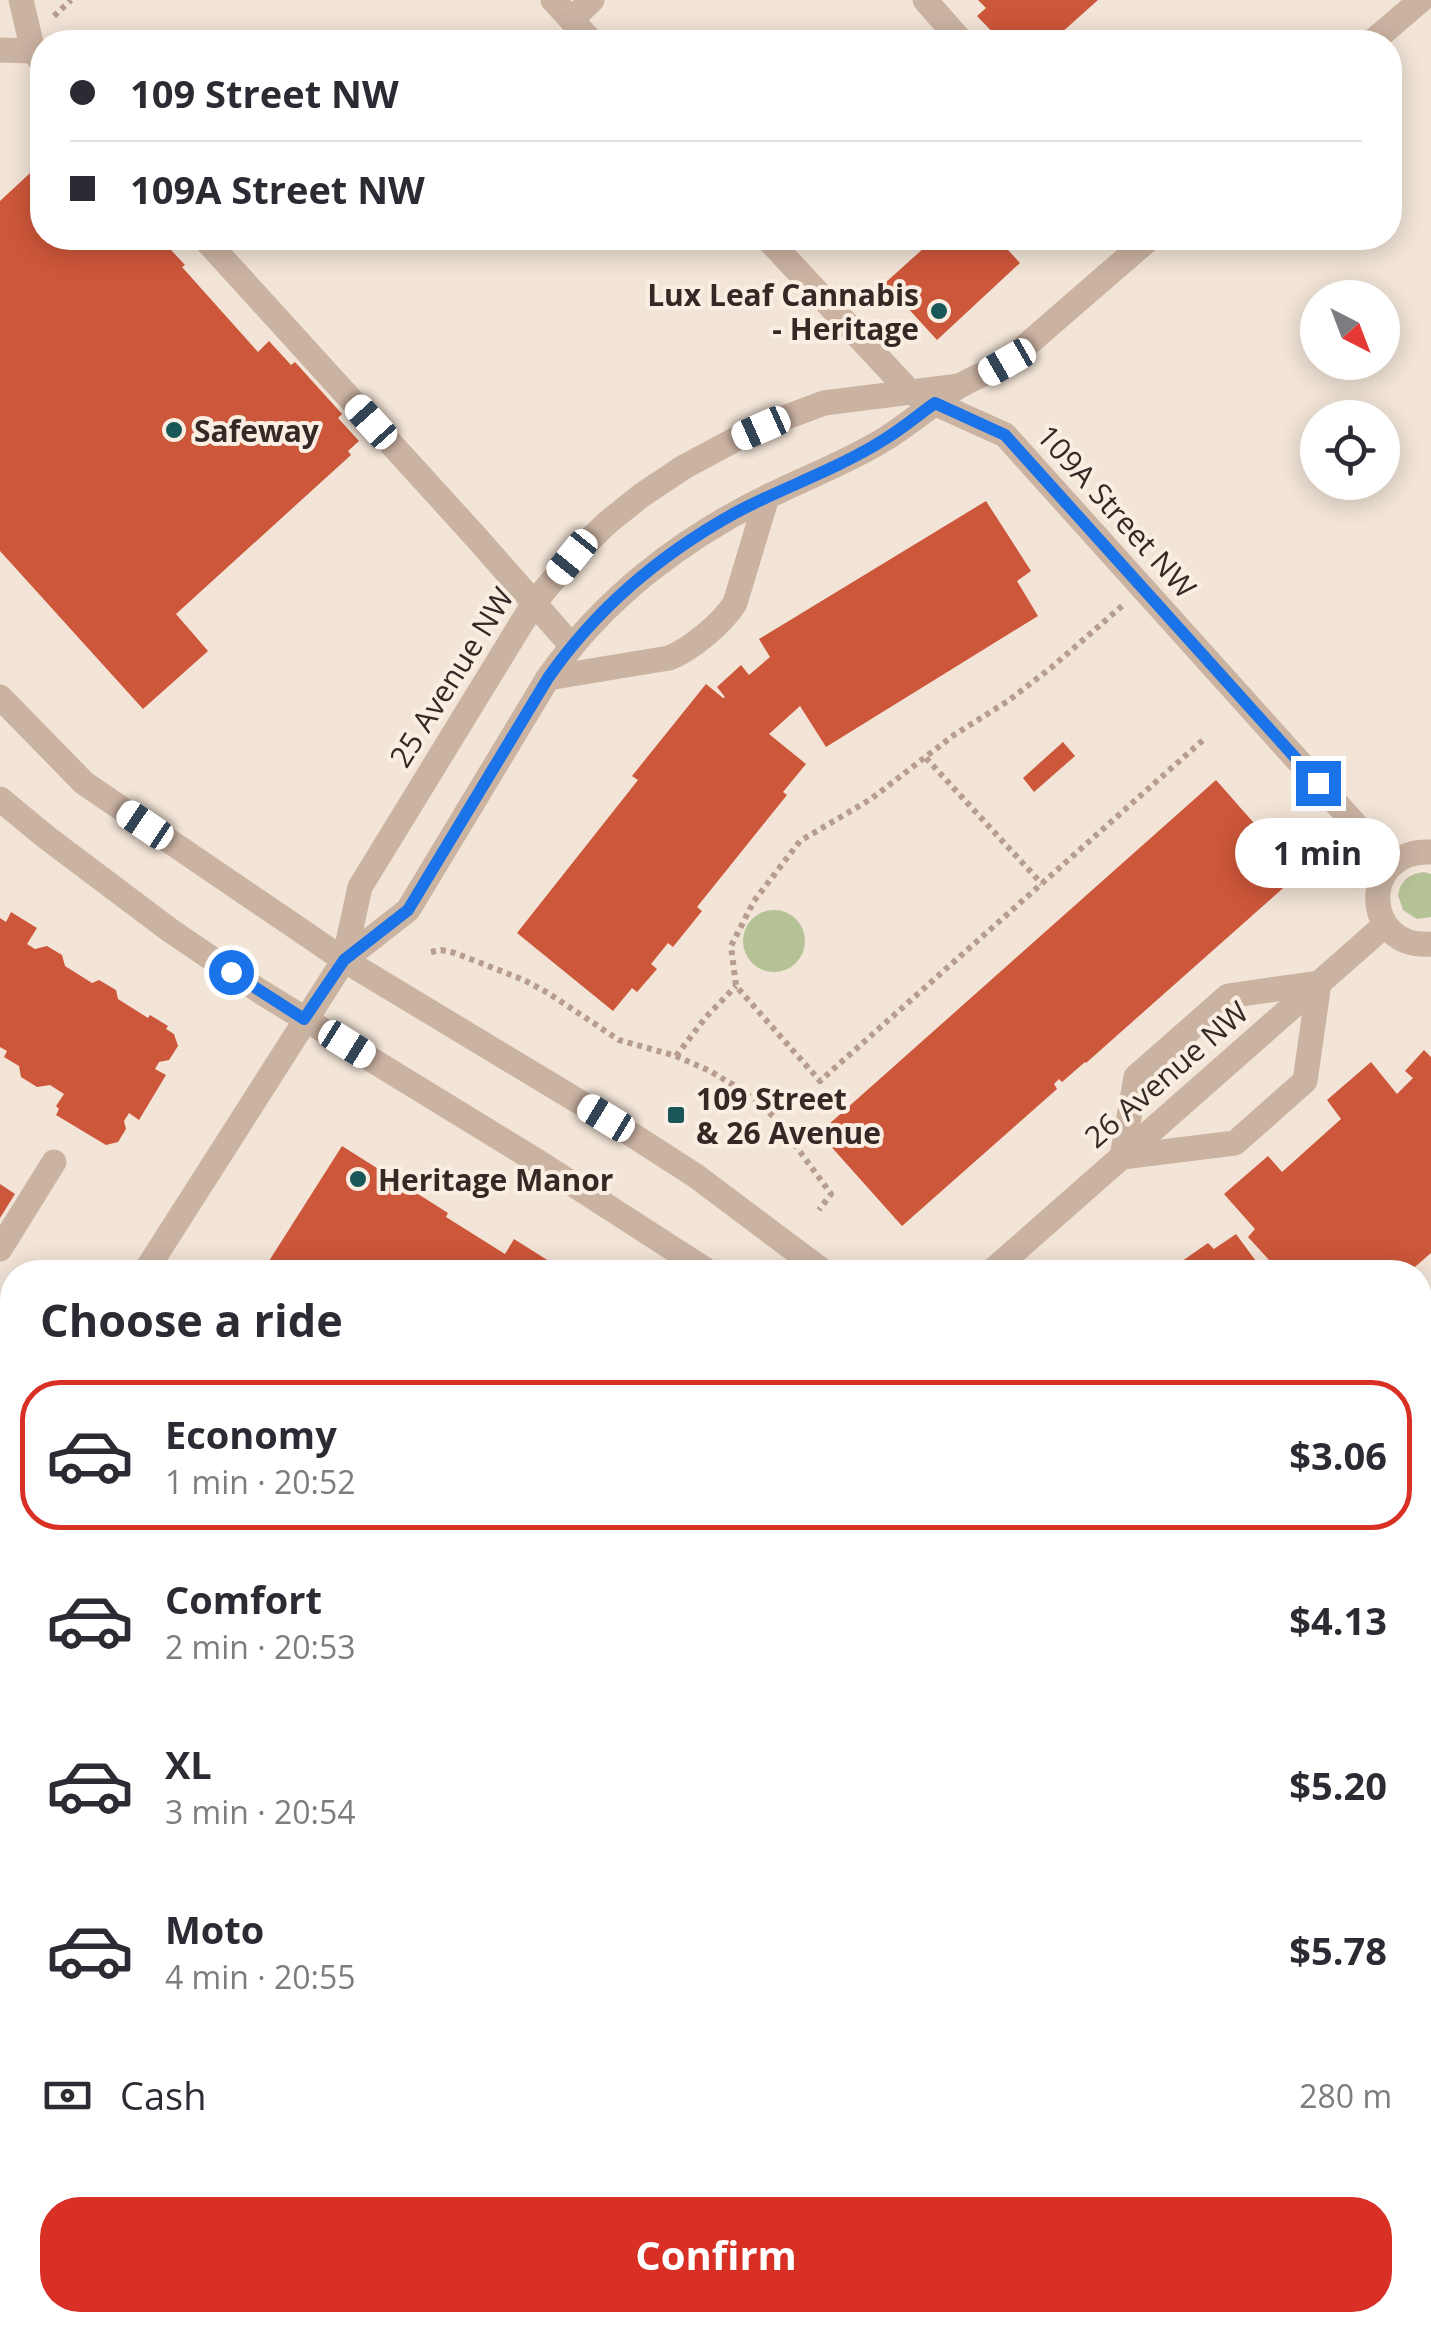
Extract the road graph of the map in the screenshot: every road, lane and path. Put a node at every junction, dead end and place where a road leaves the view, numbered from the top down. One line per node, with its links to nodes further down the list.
1 (21, 0): 7 (street)
2 (554, 0): 6 (street)
3 (592, 0): 6 (street)
4 (925, 0): 9 (street)
5 (1420, 0): 10 (street)
6 (571, 20): 8 (street)
7 (30, 30)
8 (581, 30)
9 (951, 30)
10 (1386, 30)
11 (0, 50): 12 (street)
12 (30, 55)
13 (215, 250): 21 (street)
14 (779, 250): 17 (street, 109A Street NW)
15 (1136, 250): 16 (street, 25 Avenue NW)
16 (959, 386): 17 (street, 25 Avenue NW); 18 (street, 25 Avenue NW)
17 (910, 392): 18 (street, 109A Street NW); 21 (street, 25 Avenue NW)
18 (935, 403): 19 (street, 25 Avenue NW); 20 (street, 109A Street NW)
19 (766, 497): 22 (street, 25 Avenue NW); 23 (street)
20 (1142, 588): 26 (path); 29 (street, 109A Street NW)
21 (534, 604): 22 (street); 34 (street, 25 Avenue NW)
22 (571, 645): 23 (street, 25 Avenue NW)
23 (548, 678): 34 (street, 25 Avenue NW)
24 (0, 697): 34 (street)
25 (1203, 740): 30 (path)
26 (926, 758): 30 (path); 36 (path)
27 (0, 799): 37 (street)
28 (1431, 852): 29 (street)
29 (1391, 864): 31 (street)
30 (1042, 884): 36 (path)
31 (1385, 925): 32 (street); 35 (street, 26 Avenue NW)
32 (1431, 944)
33 (431, 952): 38 (path)
34 (344, 960): 37 (street, 25 Avenue NW); 45 (street)
35 (1318, 983): 39 (street, 26 Avenue NW); 39 (street); 39 (street)
36 (736, 986): 38 (path)
37 (304, 1019): 43 (street, 25 Avenue NW); 44 (street)
38 (676, 1056): 41 (path)
39 (1122, 1157): 46 (street, 26 Avenue NW)
40 (54, 1162): 42 (street)
41 (819, 1210)
42 (0, 1249)
43 (152, 1260)
44 (690, 1260)
45 (808, 1260)
46 (1005, 1260)

